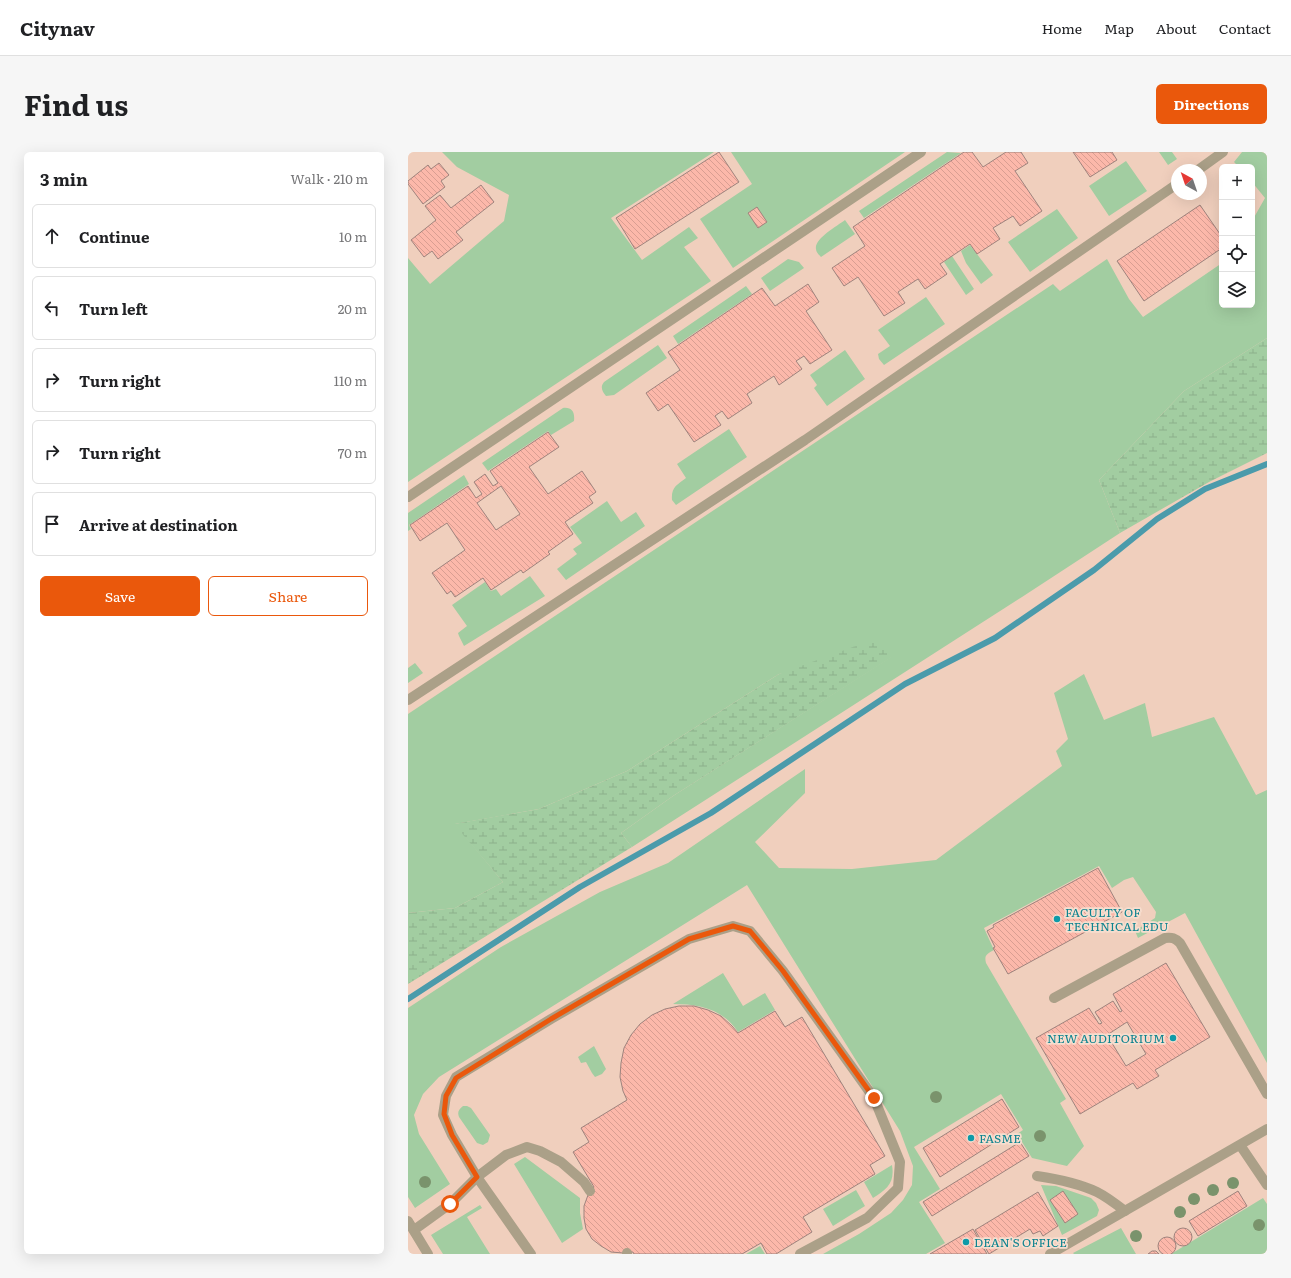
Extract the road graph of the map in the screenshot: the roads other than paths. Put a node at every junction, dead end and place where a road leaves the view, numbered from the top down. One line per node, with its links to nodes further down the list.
1 (921, 152): 5 (street)
2 (1223, 152): 3 (street)
3 (1206, 164)
4 (1171, 188): 6 (street)
5 (408, 497)
6 (408, 700)
7 (1054, 998): 8 (street)
8 (1267, 1094)
9 (1267, 1129): 10 (street)
10 (1240, 1145): 13 (street); 15 (street)
11 (1037, 1176): 15 (street)
12 (477, 1177): 14 (street); 17 (street); 19 (street); 20 (street)
13 (1267, 1186)
14 (590, 1191)
15 (1125, 1211): 21 (street)
16 (408, 1221): 17 (street)
17 (414, 1230): 18 (street)
18 (428, 1254)
19 (531, 1254)
20 (800, 1254)
21 (1050, 1254)

